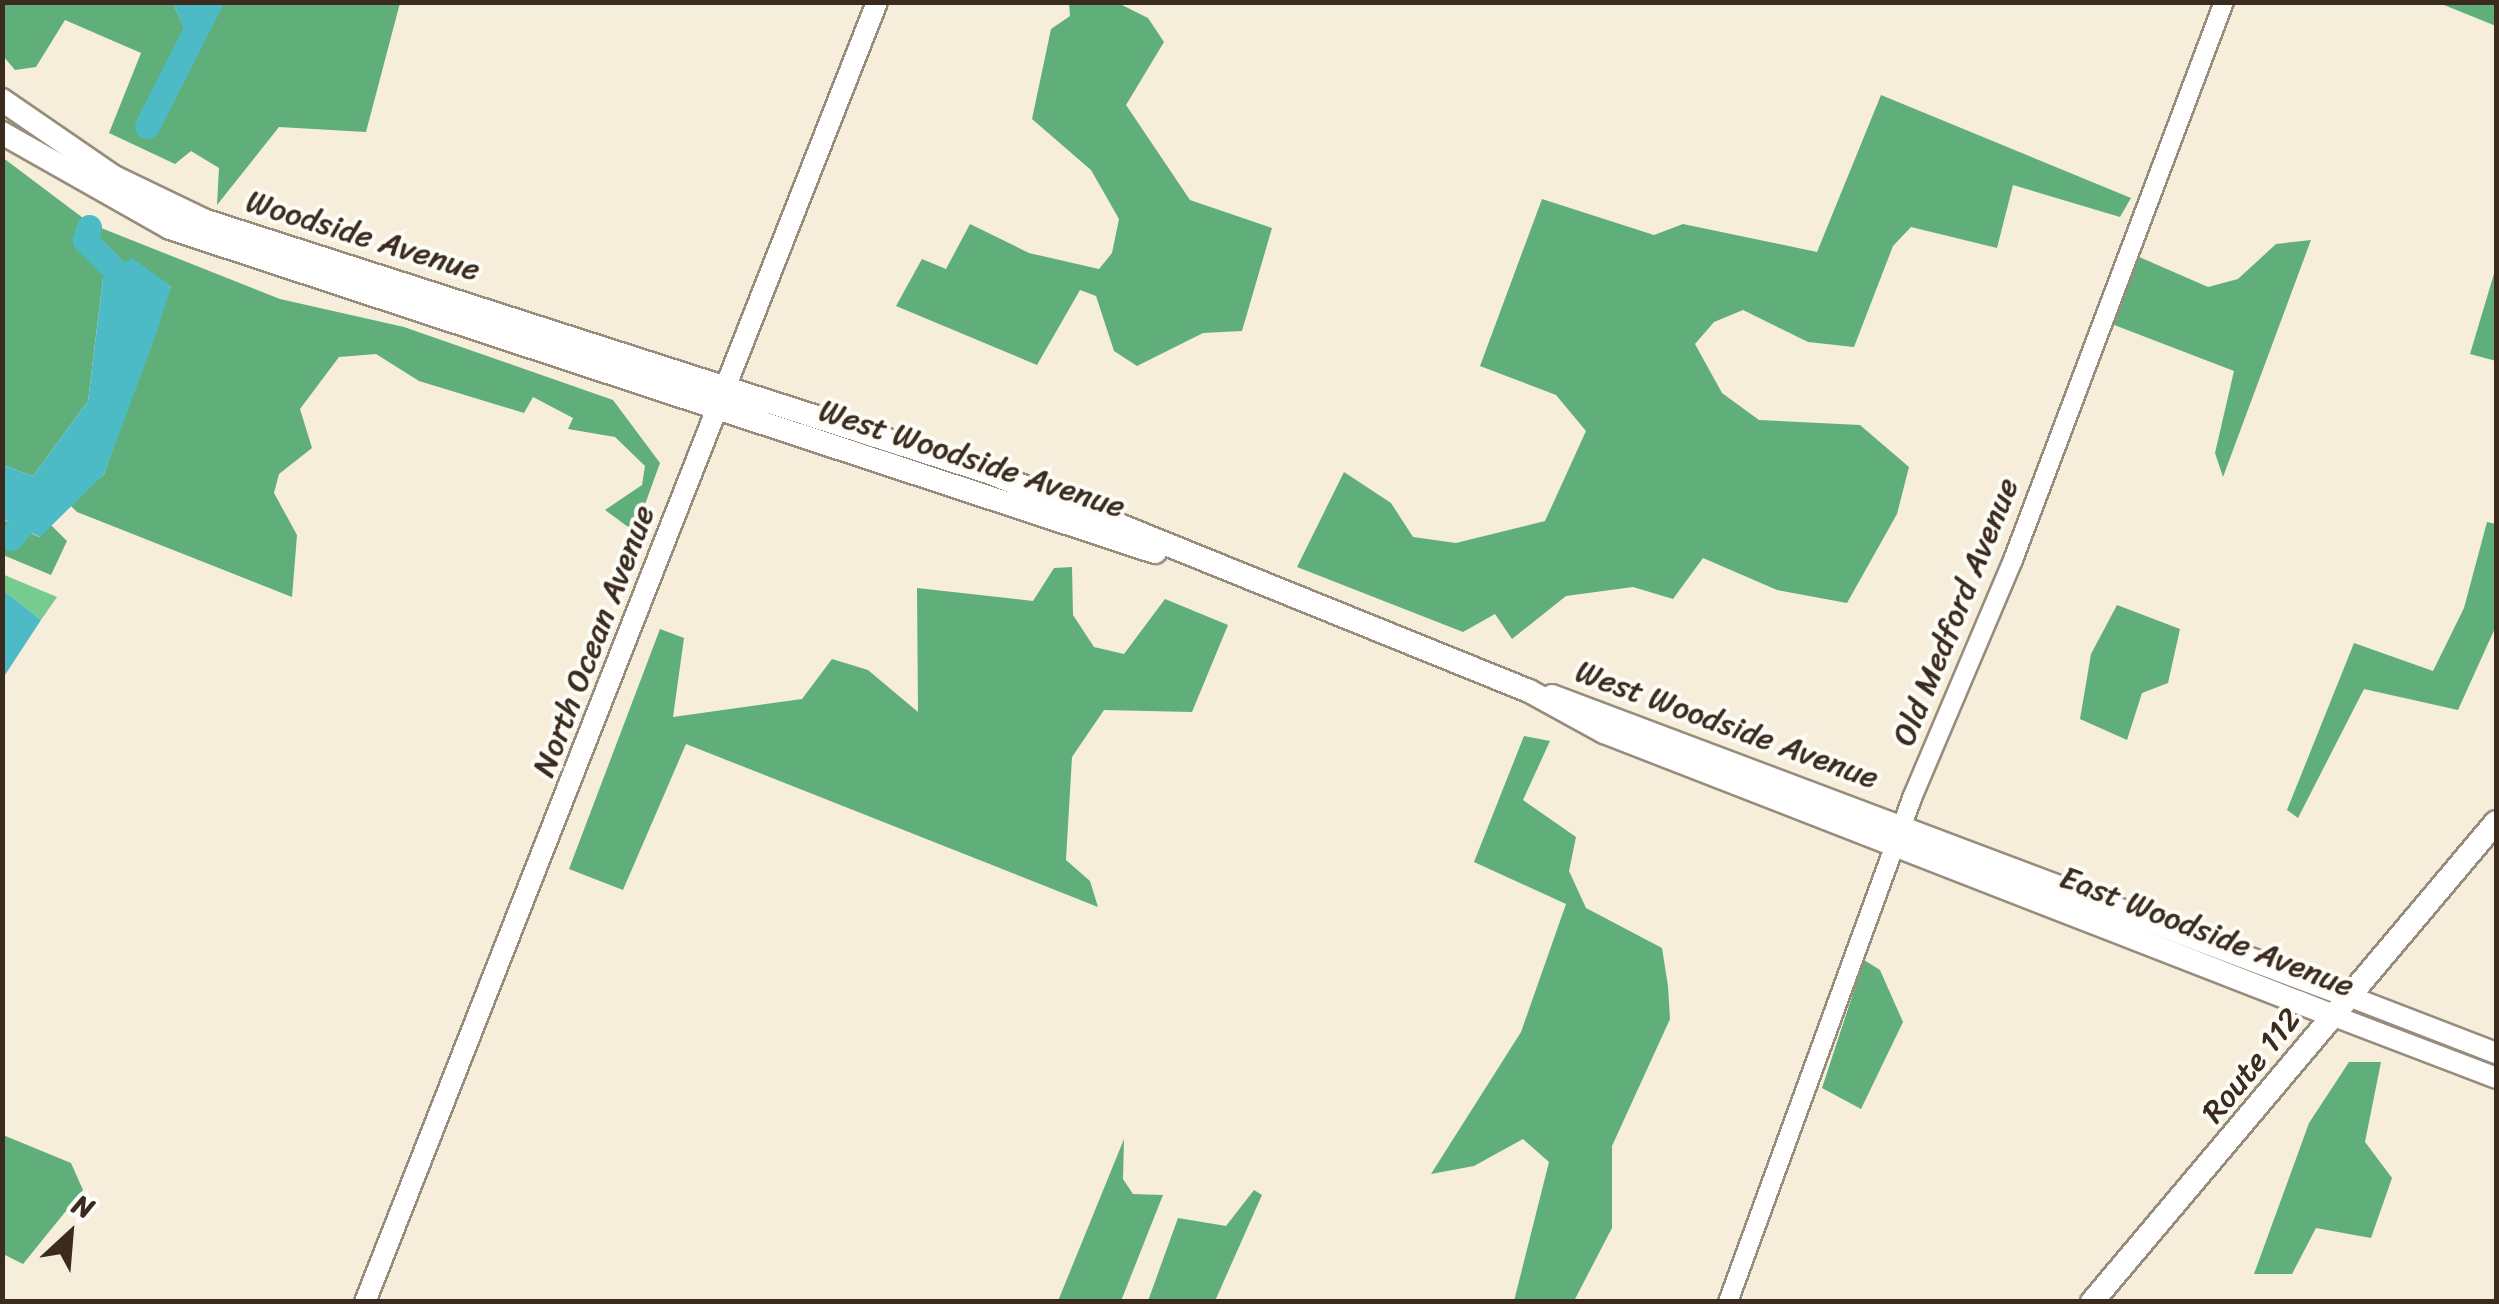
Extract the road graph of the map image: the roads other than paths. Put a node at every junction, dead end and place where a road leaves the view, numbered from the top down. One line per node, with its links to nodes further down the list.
1 (877, 2): 5 (main road, North Ocean Avenue)
2 (2224, 2): 10 (street, Old Medford Avenue)
3 (2, 100): 5 (main road, Woodside Avenue)
4 (2, 132): 6 (main road, Woodside Avenue)
5 (728, 385): 6 (main road, North Ocean Avenue); 7 (main road, West Woodside Avenue)
6 (718, 410): 7 (main road, West Woodside Avenue); 16 (main road, North Ocean Avenue)
7 (1206, 566): 8 (main road, West Woodside Avenue)
8 (1529, 691): 10 (main road, West Woodside Avenue); 11 (main road, West Woodside Avenue)
9 (2496, 822): 12 (main road, Route 112)
10 (1902, 823): 11 (street, Old Medford Avenue); 12 (main road, East Woodside Avenue)
11 (1894, 848): 13 (main road, East Woodside Avenue); 17 (street, Old Medford Avenue)
12 (2351, 997): 13 (main road, Route 112); 14 (main road, East Woodside Avenue)
13 (2334, 1016): 15 (main road, East Woodside Avenue); 18 (main road, Route 112)
14 (2496, 1053)
15 (2496, 1078)
16 (364, 1302)
17 (1728, 1302)
18 (2092, 1302)

